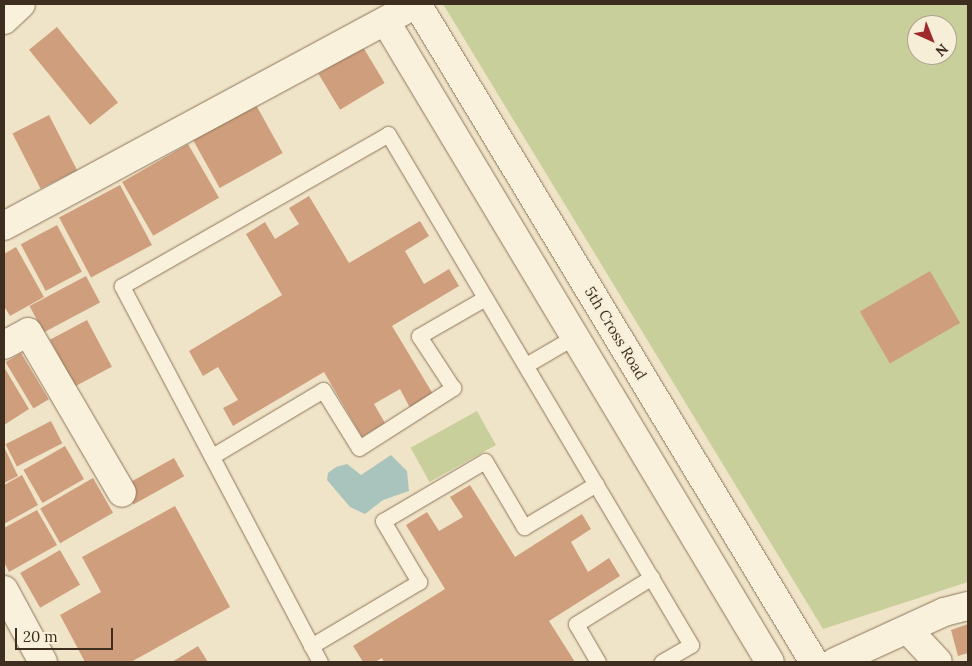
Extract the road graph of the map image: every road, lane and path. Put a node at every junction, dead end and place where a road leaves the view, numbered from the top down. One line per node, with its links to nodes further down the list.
1 (398, 11): 2 (street); 4 (street, 5th Cross Road); 5 (street)
2 (4, 226)
3 (485, 298): 7 (lane); 8 (lane); 8 (lane)
4 (606, 316): 5 (street); 21 (street, 5th Cross Road)
5 (574, 337): 7 (lane); 20 (street)
6 (4, 345): 10 (street)
7 (526, 365): 9 (lane)
8 (214, 456): 15 (lane)
9 (596, 484): 11 (lane); 15 (lane)
10 (122, 493)
11 (652, 578): 18 (lane); 19 (lane)
12 (4, 590): 16 (street)
13 (968, 606): 14 (street)
14 (909, 631): 22 (street); 23 (street)
15 (312, 646): 17 (lane)
16 (43, 662)
17 (320, 662)
18 (598, 662)
19 (662, 662)
20 (770, 662)
21 (814, 662)
22 (835, 662)
23 (938, 662)

